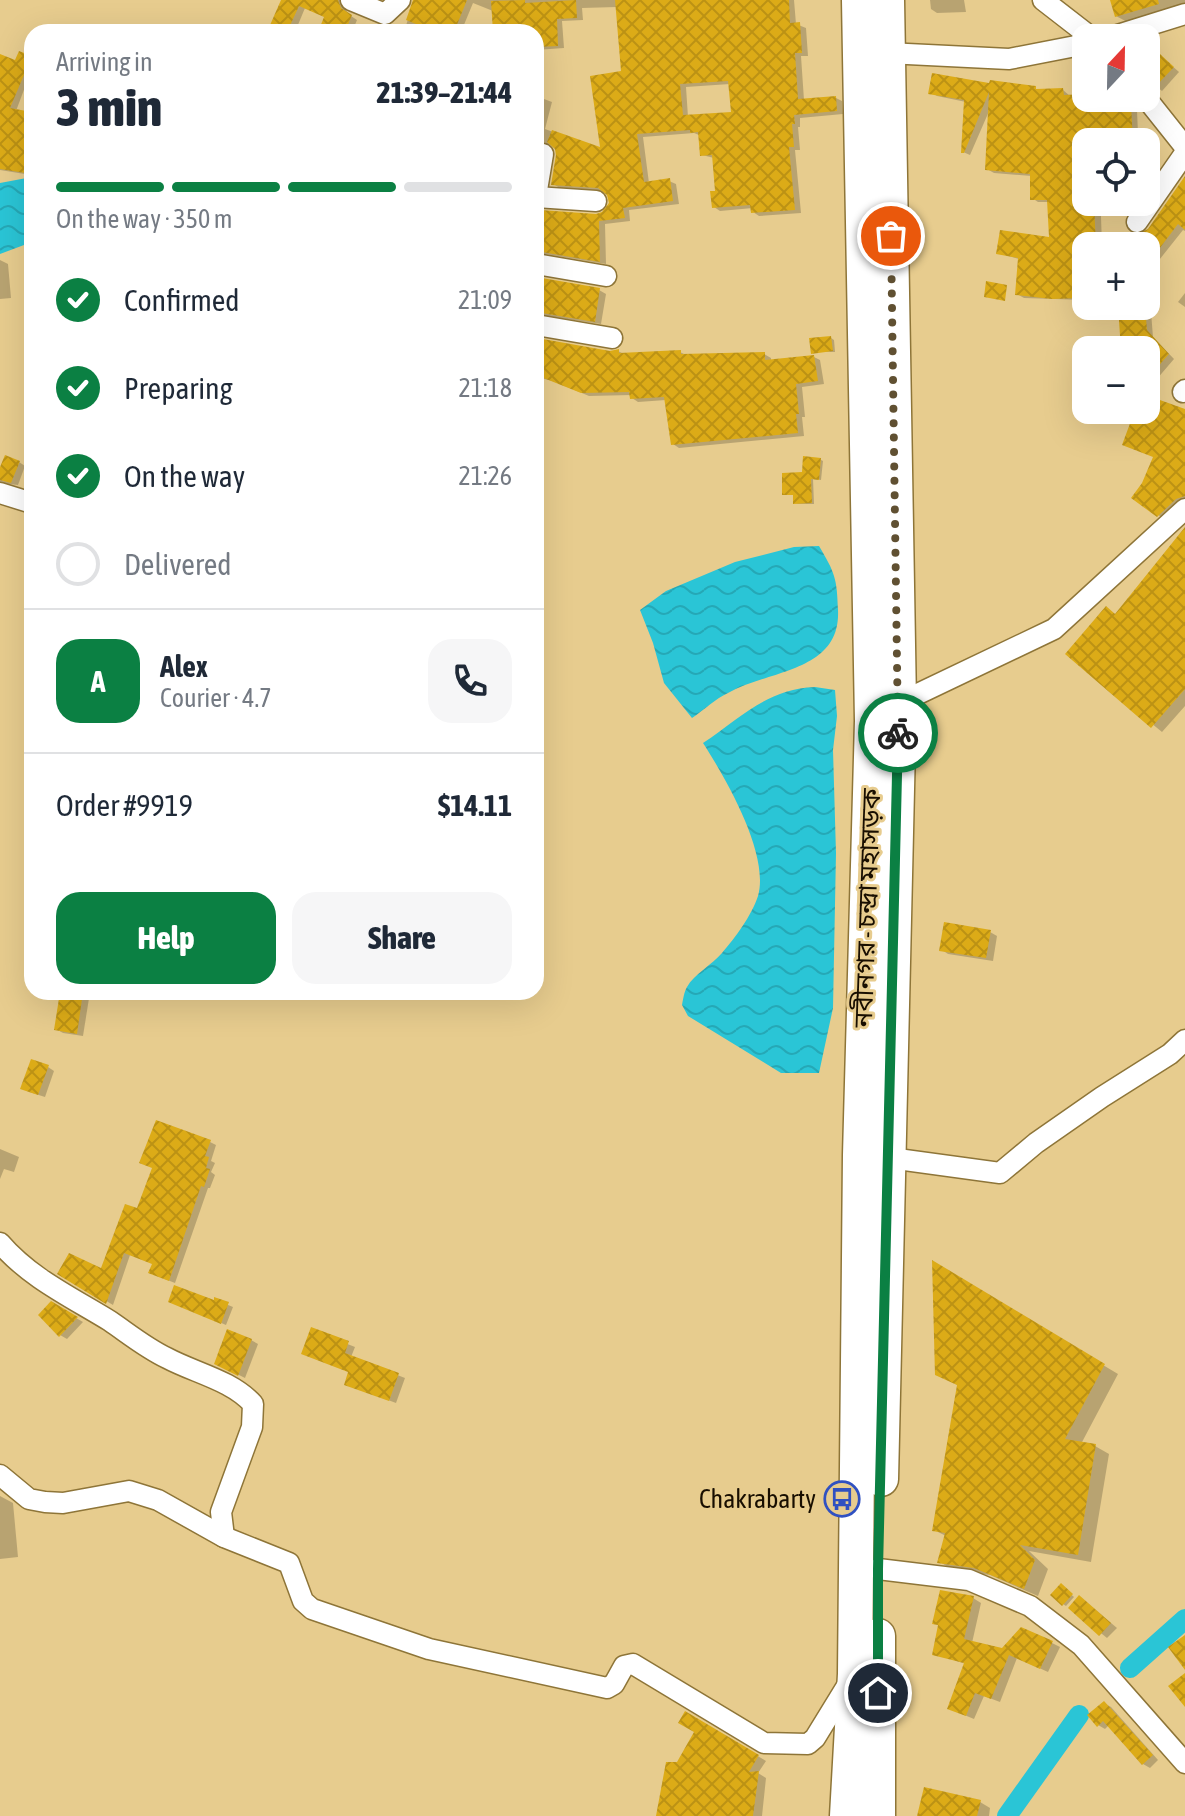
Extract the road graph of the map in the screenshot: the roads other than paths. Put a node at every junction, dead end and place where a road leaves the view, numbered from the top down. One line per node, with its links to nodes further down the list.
1 (351, 0): 5 (street)
2 (859, 0): 28 (highway, নবীনগর - চন্দ্রা মহাসড়ক)
3 (887, 0): 11 (highway, নবীনগর - চন্দ্রা মহাসড়ক)
4 (1043, 0): 8 (street)
5 (399, 1): 7 (street)
6 (1185, 14): 9 (street)
7 (391, 24)
8 (1074, 24)
9 (1153, 24)
10 (1072, 47): 11 (street)
11 (887, 53): 24 (highway, নবীনগর - চন্দ্রা মহাসড়ক)
12 (1156, 112): 13 (street)
13 (1185, 150): 16 (street)
14 (544, 198): 15 (street)
15 (596, 201)
16 (1137, 222)
17 (544, 265): 18 (street)
18 (606, 276)
19 (544, 326): 20 (street)
20 (612, 338)
21 (0, 493): 22 (street)
22 (24, 500)
23 (1185, 509): 24 (street)
24 (899, 703): 26 (highway, নবীনগর - চন্দ্রা মহাসড়ক)
25 (1185, 1040): 26 (street)
26 (890, 1158): 28 (highway, নবীনগর - চন্দ্রা মহাসড়ক)
27 (0, 1243): 30 (street)
28 (873, 1262): 31 (highway, নবীনগর - চন্দ্রা মহাসড়ক); 32 (highway, নবীনগর - চন্দ্রা মহাসড়ক)
29 (0, 1475): 30 (street)
30 (224, 1537): 32 (street)
31 (878, 1569): 33 (street); 35 (highway, নবীনগর - চন্দ্রা মহাসড়ক)
32 (855, 1674): 34 (highway, নবীনগর - চন্দ্রা মহাসড়ক)
33 (1185, 1763)
34 (847, 1816)
35 (878, 1816)

